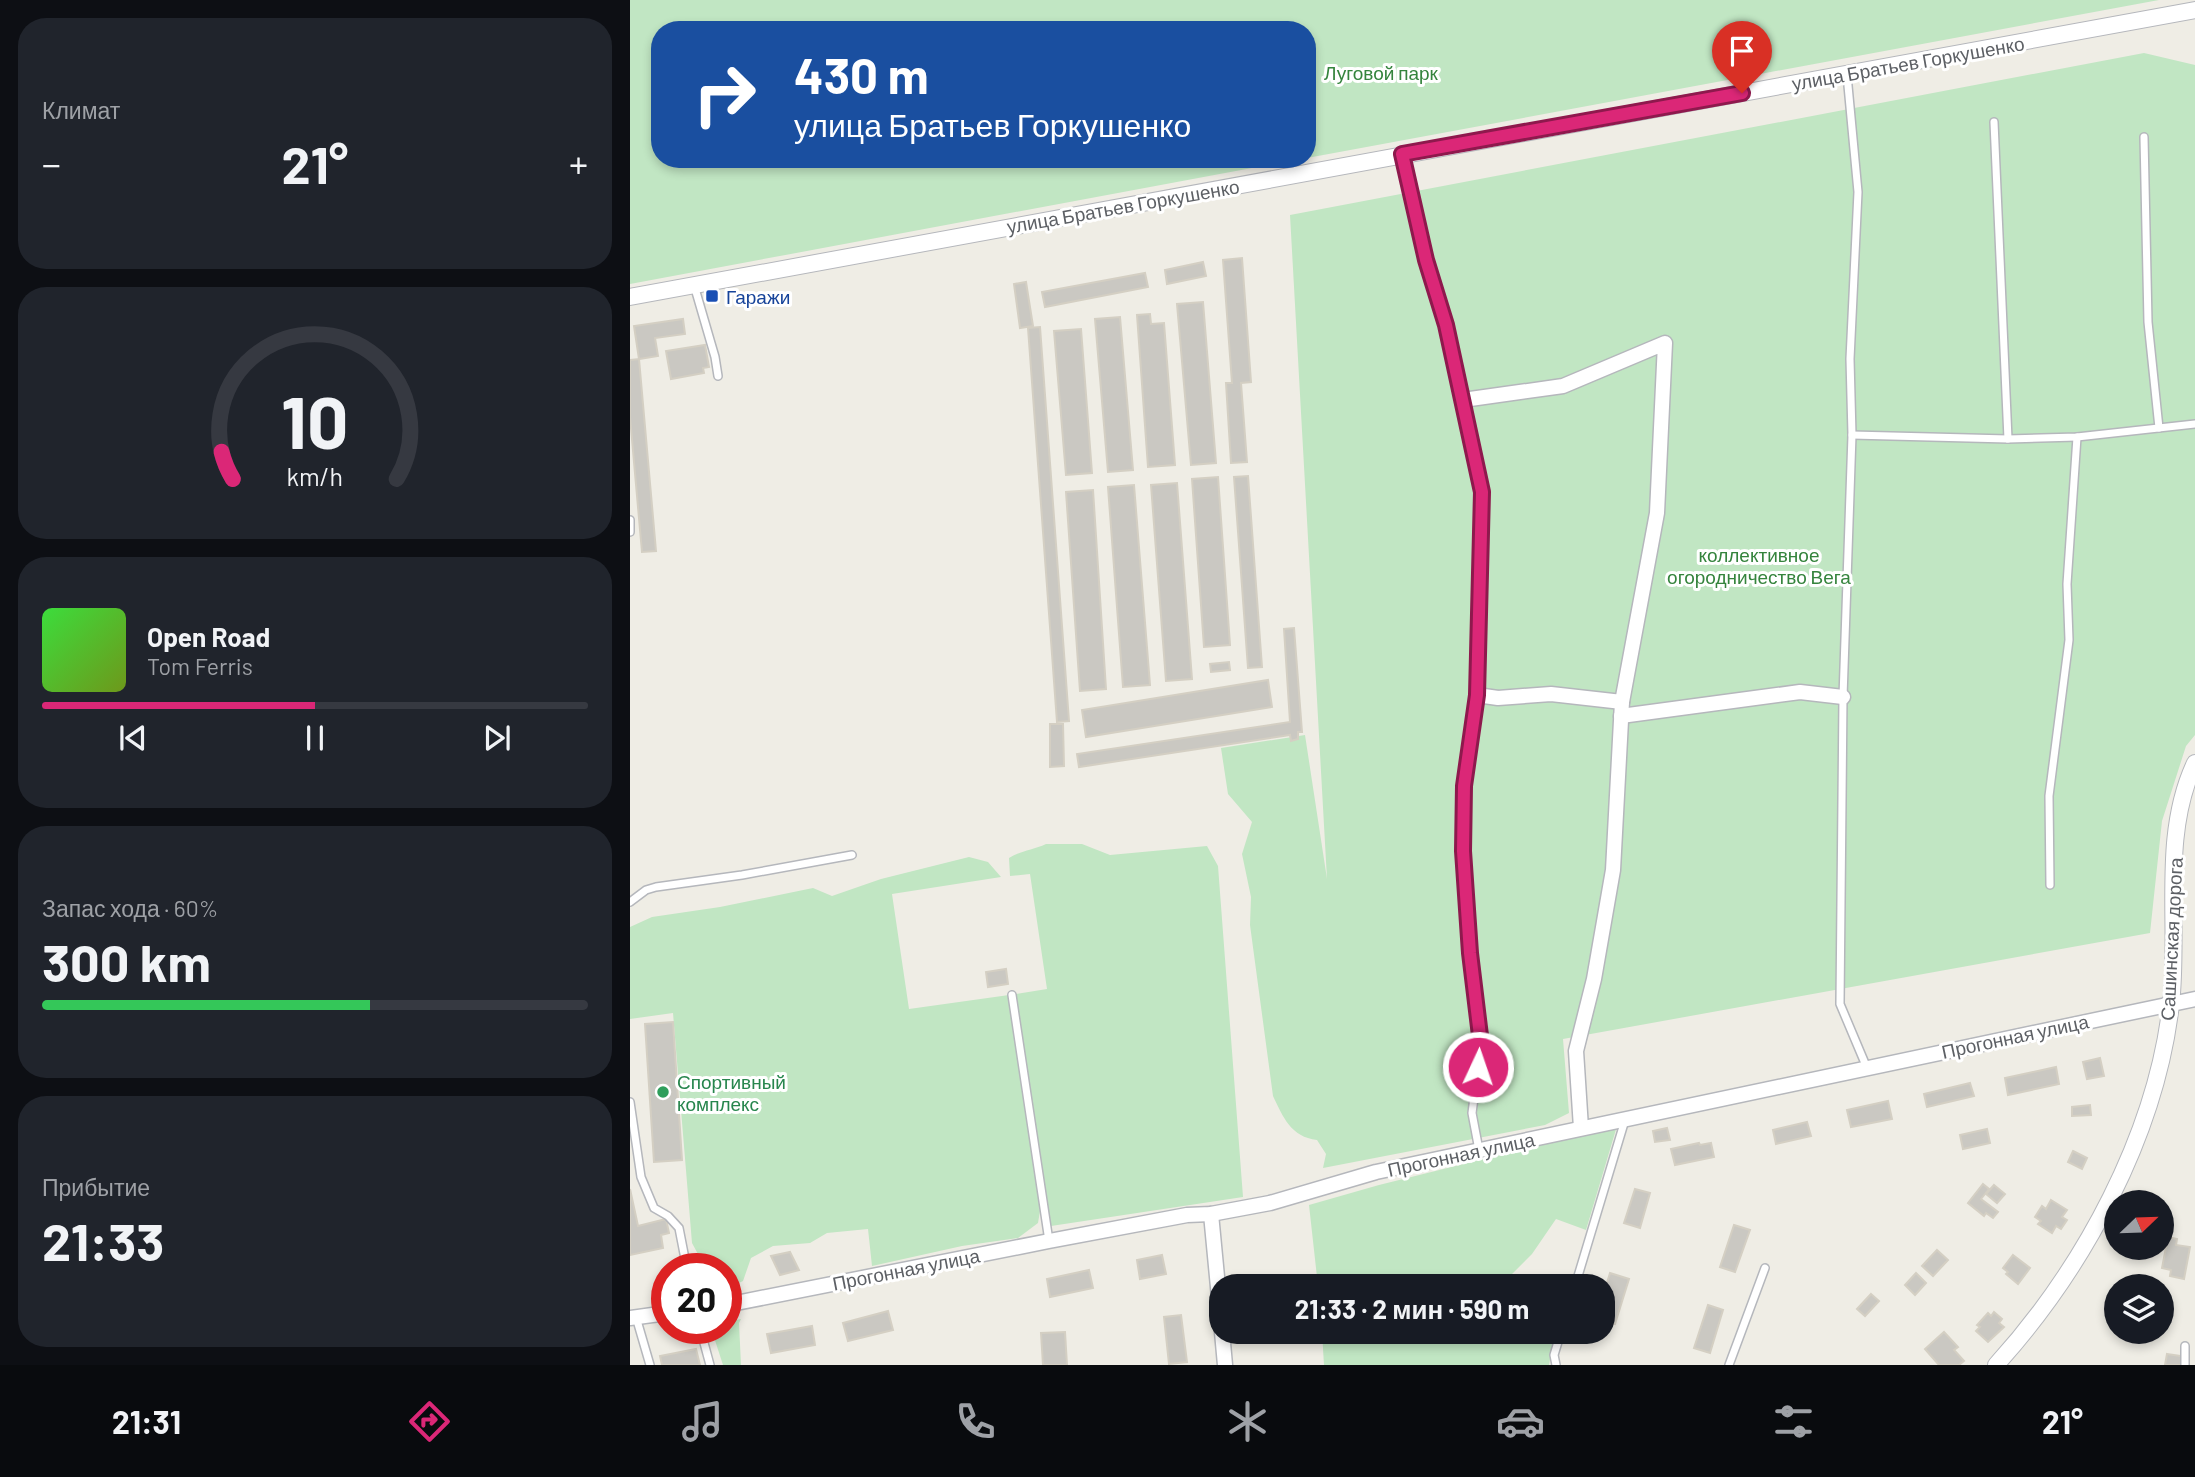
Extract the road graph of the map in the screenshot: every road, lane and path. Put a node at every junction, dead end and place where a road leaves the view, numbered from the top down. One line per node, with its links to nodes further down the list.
1 (2195, 10): 2 (street, улица Братьев Горкушенко)
2 (1847, 74): 5 (street, улица Братьев Горкушенко); 12 (lane)
3 (1994, 122): 14 (lane)
4 (2144, 137): 11 (lane)
5 (1402, 154): 6 (street, улица Братьев Горкушенко); 9 (lane)
6 (693, 285): 7 (street, улица Братьев Горкушенко); 8 (lane)
7 (630, 297)
8 (718, 376)
9 (1463, 400): 17 (lane); 19 (street)
10 (2195, 424): 11 (lane)
11 (2159, 428): 13 (lane)
12 (1852, 435): 14 (lane); 18 (lane)
13 (2077, 437): 14 (lane); 22 (lane)
14 (2008, 439)
15 (630, 520): 16 (lane)
16 (630, 532)
17 (1477, 695): 19 (street); 31 (lane)
18 (1843, 696): 19 (street); 27 (lane)
19 (1622, 709): 30 (street)
20 (2195, 763): 26 (street, Сашинская дорога)
21 (852, 855): 23 (lane)
22 (2050, 886)
23 (630, 902)
24 (1012, 995): 33 (lane)
25 (2195, 999): 26 (street, Прогонная улица)
26 (2171, 1002): 27 (street, Прогонная улица); 50 (street, Сашинская дорога)
27 (1867, 1068): 29 (street, Прогонная улица)
28 (630, 1102): 34 (lane)
29 (1625, 1120): 30 (street, Прогонная улица); 37 (lane)
30 (1581, 1128): 31 (street, Прогонная улица)
31 (1479, 1150): 32 (street, Прогонная улица)
32 (1211, 1214): 33 (street, Прогонная улица); 36 (street)
33 (1049, 1241): 38 (street, Прогонная улица)
34 (684, 1253)
35 (1765, 1268): 49 (lane)
36 (1217, 1274)
37 (1578, 1274)
38 (742, 1302)
39 (651, 1315): 40 (street)
40 (633, 1317): 45 (lane)
41 (704, 1344): 46 (lane)
42 (1223, 1344): 47 (street)
43 (1557, 1344): 48 (lane)
44 (2185, 1346): 51 (lane)
45 (650, 1365)
46 (710, 1365)
47 (1225, 1365)
48 (1556, 1365)
49 (1729, 1365)
50 (1996, 1365)
51 (2185, 1365)

